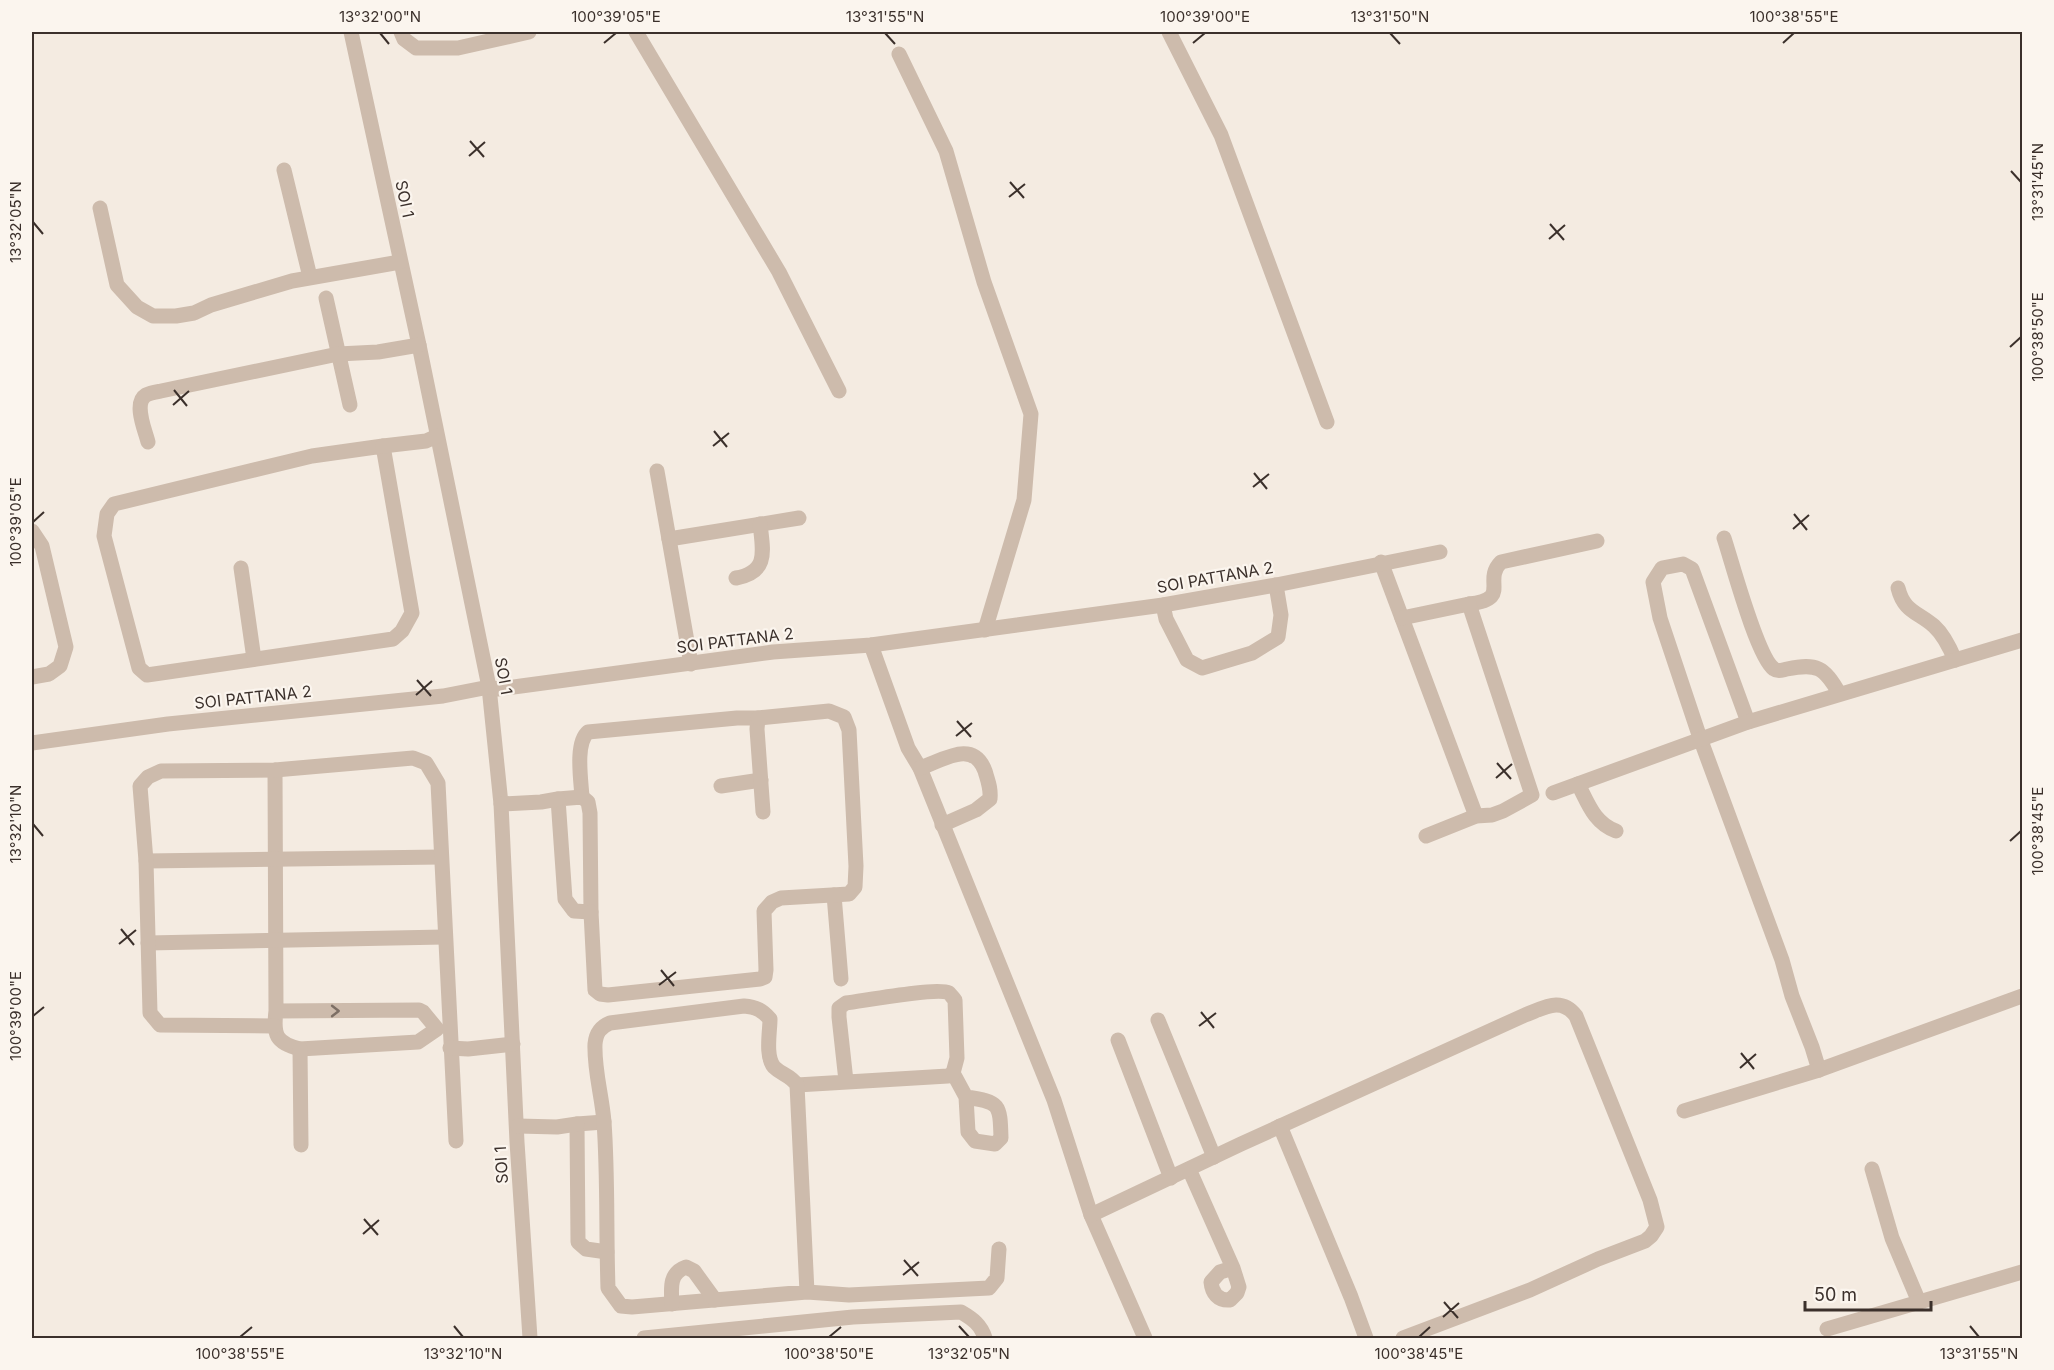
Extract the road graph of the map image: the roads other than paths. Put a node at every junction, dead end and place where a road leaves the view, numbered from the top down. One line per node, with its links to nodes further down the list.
1 (351, 32): 9 (street, SOI 1)
2 (401, 32): 3 (street)
3 (530, 32)
4 (636, 32): 14 (street)
5 (1169, 32): 16 (street)
6 (899, 54): 36 (street)
7 (284, 170): 10 (street)
8 (100, 208): 10 (street)
9 (400, 262): 10 (street); 12 (street, SOI 1)
10 (310, 277)
11 (326, 298): 13 (street)
12 (419, 345): 13 (street); 17 (street, SOI 1)
13 (338, 354): 15 (street); 18 (street)
14 (839, 391)
15 (350, 405)
16 (1327, 422)
17 (437, 436): 19 (street); 43 (street, SOI 1)
18 (148, 442)
19 (384, 446): 39 (street); 39 (street)
20 (657, 471): 25 (street)
21 (799, 518): 22 (street)
22 (760, 524): 25 (street); 30 (street)
23 (32, 531): 42 (street)
24 (1724, 538): 44 (street)
25 (669, 539): 41 (street)
26 (1597, 541): 33 (street)
27 (1440, 552): 29 (street, SOI PATTANA 2)
28 (241, 568): 39 (street)
29 (1383, 569): 31 (street, SOI PATTANA 2); 35 (street)
30 (736, 578)
31 (1276, 585): 34 (street, SOI PATTANA 2); 34 (street)
32 (1898, 588): 40 (street)
33 (1469, 604): 35 (street); 59 (street)
34 (1164, 605): 36 (street, SOI PATTANA 2)
35 (1402, 618): 59 (street)
36 (985, 630): 38 (street, SOI PATTANA 2)
37 (2022, 640): 40 (street)
38 (871, 645): 41 (street, SOI PATTANA 2); 49 (street)
39 (254, 659)
40 (1955, 660): 44 (street)
41 (691, 664): 43 (street, SOI PATTANA 2)
42 (32, 677)
43 (489, 687): 48 (street, SOI PATTANA 2); 57 (street, SOI 1)
44 (1839, 693): 46 (street)
45 (758, 718): 51 (street); 55 (street); 66 (street)
46 (1748, 722): 47 (street); 47 (street)
47 (1700, 738): 52 (street); 80 (street)
48 (32, 743)
49 (925, 766): 60 (street); 60 (street)
50 (274, 771): 63 (street); 64 (street); 65 (street)
51 (761, 780): 53 (street); 58 (street)
52 (1578, 784): 54 (street); 61 (street)
53 (721, 786)
54 (1553, 793)
55 (582, 797): 56 (street); 67 (street)
56 (558, 799): 57 (street); 67 (street)
57 (501, 804): 77 (street, SOI 1)
58 (763, 812)
59 (1476, 816): 62 (street)
60 (948, 822): 96 (street)
61 (1616, 831)
62 (1426, 836)
63 (441, 857): 64 (street); 68 (street)
64 (275, 860): 65 (street); 69 (street)
65 (146, 861): 70 (street)
66 (834, 895): 67 (street); 71 (street)
67 (591, 912)
68 (444, 937): 69 (street); 75 (street)
69 (275, 942): 70 (street); 73 (street)
70 (148, 943): 73 (street)
71 (841, 979)
72 (2022, 996): 80 (street)
73 (275, 1019): 75 (street, one-way to 75); 79 (street)
74 (1158, 1020): 92 (street)
75 (444, 1029): 78 (street); 79 (street)
76 (1118, 1040): 95 (street)
77 (513, 1044): 78 (street); 88 (street, SOI 1)
78 (450, 1048): 90 (street)
79 (300, 1049): 91 (street)
80 (1819, 1070): 85 (street)
81 (953, 1073): 82 (street); 82 (street); 84 (street)
82 (846, 1081): 83 (street)
83 (797, 1085): 86 (street); 101 (street)
84 (966, 1097)
85 (1684, 1111)
86 (604, 1122): 87 (street); 98 (street)
87 (577, 1124): 88 (street); 98 (street)
88 (518, 1126): 106 (street, SOI 1)
89 (1280, 1126): 92 (street); 110 (street); 111 (street)
90 (456, 1141)
91 (301, 1145)
92 (1214, 1157): 93 (street)
93 (1189, 1169): 95 (street); 99 (street)
94 (1872, 1169): 103 (street)
95 (1171, 1178): 96 (street)
96 (1098, 1211): 109 (street)
97 (999, 1249): 101 (street)
98 (607, 1252): 104 (street)
99 (1233, 1268)
100 (2022, 1272): 103 (street)
101 (807, 1292): 102 (street)
102 (715, 1300): 104 (street); 104 (street)
103 (1919, 1302): 105 (street)
104 (672, 1304)
105 (1827, 1329)
106 (530, 1338)
107 (644, 1338): 108 (street)
108 (985, 1338)
109 (1145, 1338)
110 (1366, 1338)
111 (1403, 1338)

